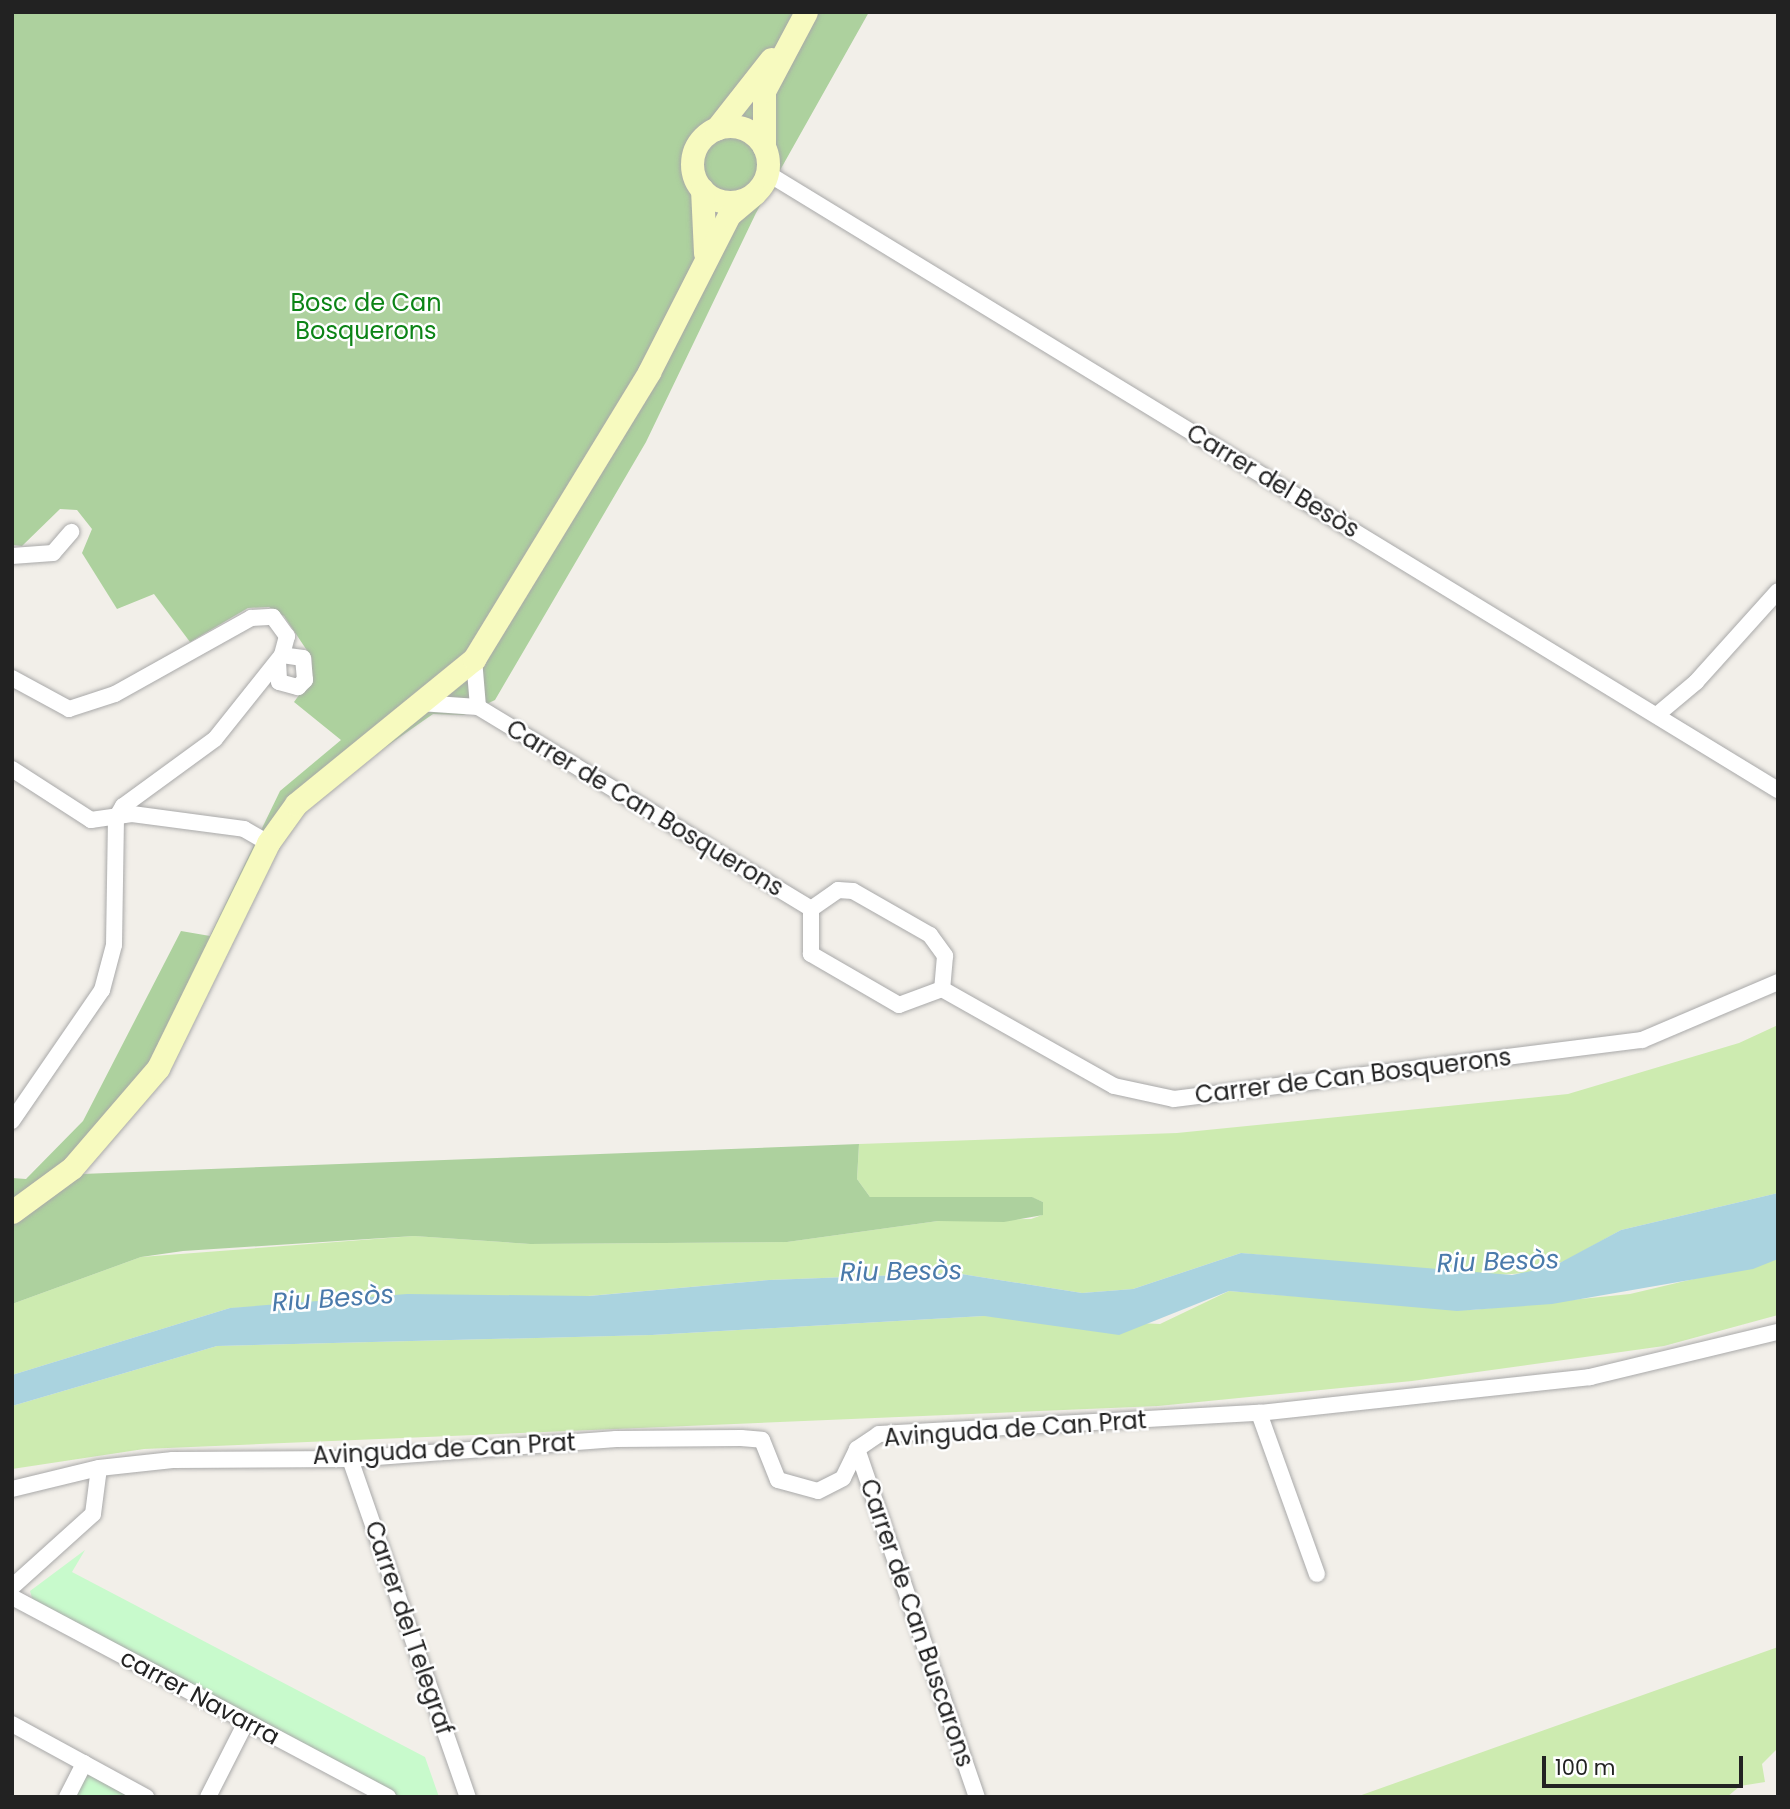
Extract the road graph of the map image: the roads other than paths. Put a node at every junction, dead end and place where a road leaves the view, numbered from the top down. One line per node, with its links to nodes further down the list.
1 (806, 12): 2 (street)
2 (785, 44): 3 (street); 4 (street)
3 (716, 129): 4 (street); 6 (street)
4 (764, 147): 5 (street)
5 (767, 173): 7 (street); 16 (street, Carrer del Besòs)
6 (702, 189): 7 (street); 8 (street)
7 (754, 194): 8 (street)
8 (704, 263): 12 (street)
9 (71, 532): 10 (street)
10 (12, 556)
11 (1778, 591): 16 (street)
12 (474, 659): 14 (street); 15 (street, Carrer de Can Bosquerons)
13 (12, 678): 19 (street)
14 (420, 703): 15 (street, Carrer de Can Bosquerons); 20 (street)
15 (478, 707): 21 (street, Carrer de Can Bosquerons)
16 (1658, 714): 18 (street, Carrer del Besòs)
17 (12, 769): 19 (street)
18 (1778, 790)
19 (116, 818): 20 (street); 24 (street)
20 (268, 843): 25 (street)
21 (811, 909): 23 (street, Carrer de Can Bosquerons); 23 (street, Carrer de Can Bosquerons)
22 (1778, 982): 23 (street, Carrer de Can Bosquerons)
23 (942, 989)
24 (12, 1121)
25 (12, 1212)
26 (1778, 1332): 27 (street, Avinguda de Can Prat)
27 (1259, 1413): 28 (street, Avinguda de Can Prat); 32 (street)
28 (857, 1449): 29 (street, Avinguda de Can Prat); 43 (street, Carrer de Can Buscarons)
29 (350, 1459): 30 (street, Avinguda de Can Prat); 42 (street, Carrer del Telegraf)
30 (99, 1468): 31 (street, Avinguda de Can Prat); 33 (street)
31 (12, 1489)
32 (1317, 1574)
33 (12, 1587)
34 (12, 1597): 35 (street, carrer Navarra)
35 (246, 1722): 40 (street); 41 (street, carrer Navarra)
36 (12, 1724): 37 (street)
37 (84, 1763): 38 (street); 39 (street)
38 (67, 1797)
39 (146, 1797)
40 (208, 1797)
41 (388, 1797)
42 (468, 1797)
43 (977, 1797)

